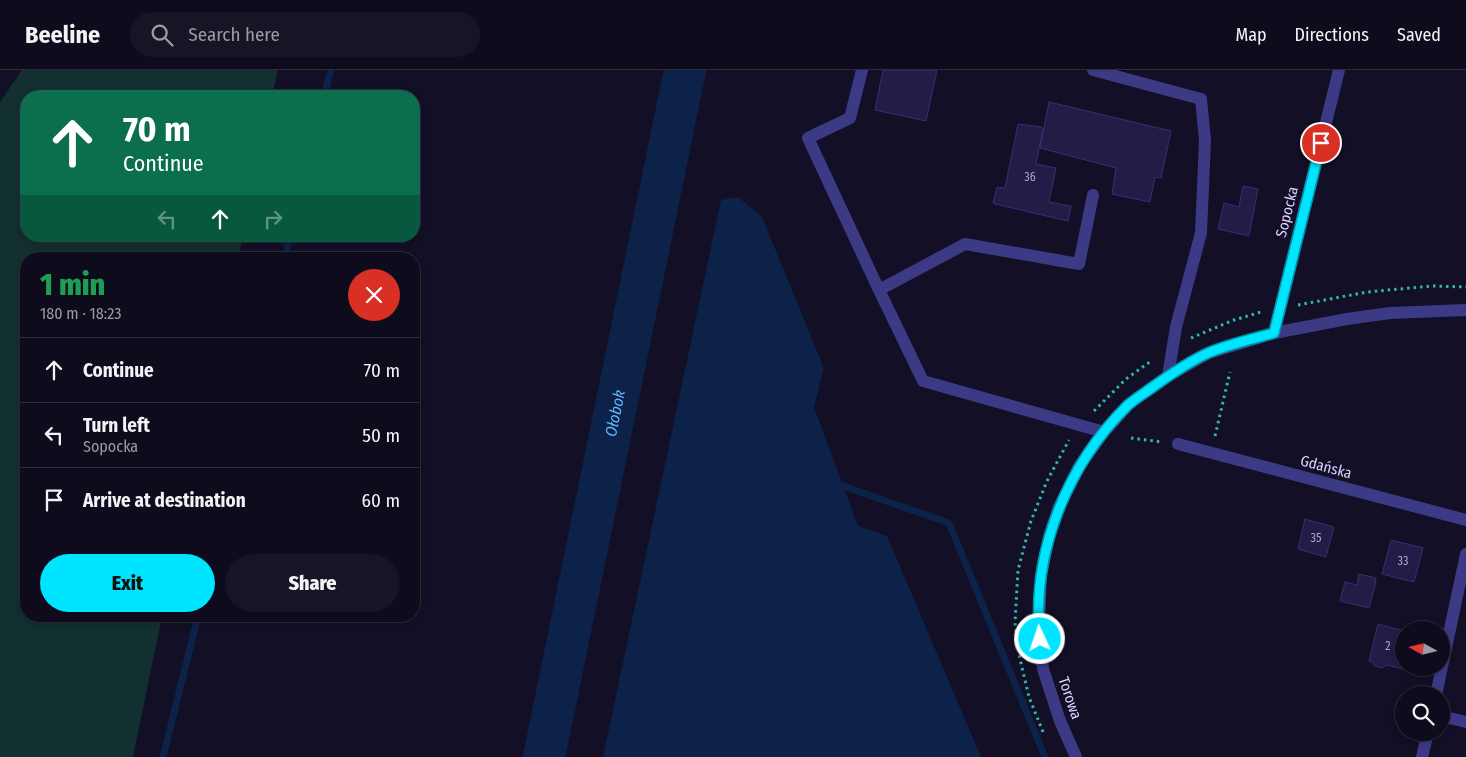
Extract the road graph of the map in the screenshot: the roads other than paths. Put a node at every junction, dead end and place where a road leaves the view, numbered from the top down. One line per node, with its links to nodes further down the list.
1 (862, 70): 5 (street)
2 (1092, 70): 8 (street)
3 (1339, 70): 7 (street, Sopocka)
4 (1093, 195): 5 (street)
5 (879, 290): 9 (street)
6 (1466, 310): 7 (street, Torowa)
7 (1274, 333): 8 (street, Torowa)
8 (1168, 376): 9 (street, Torowa)
9 (1104, 432): 17 (street, Torowa)
10 (1178, 444): 11 (street, Gdańska)
11 (1466, 520)
12 (1466, 554): 13 (street)
13 (1438, 686)
14 (1450, 718): 15 (street)
15 (1466, 722)
16 (1426, 741): 18 (street)
17 (1076, 757)
18 (1422, 757)

